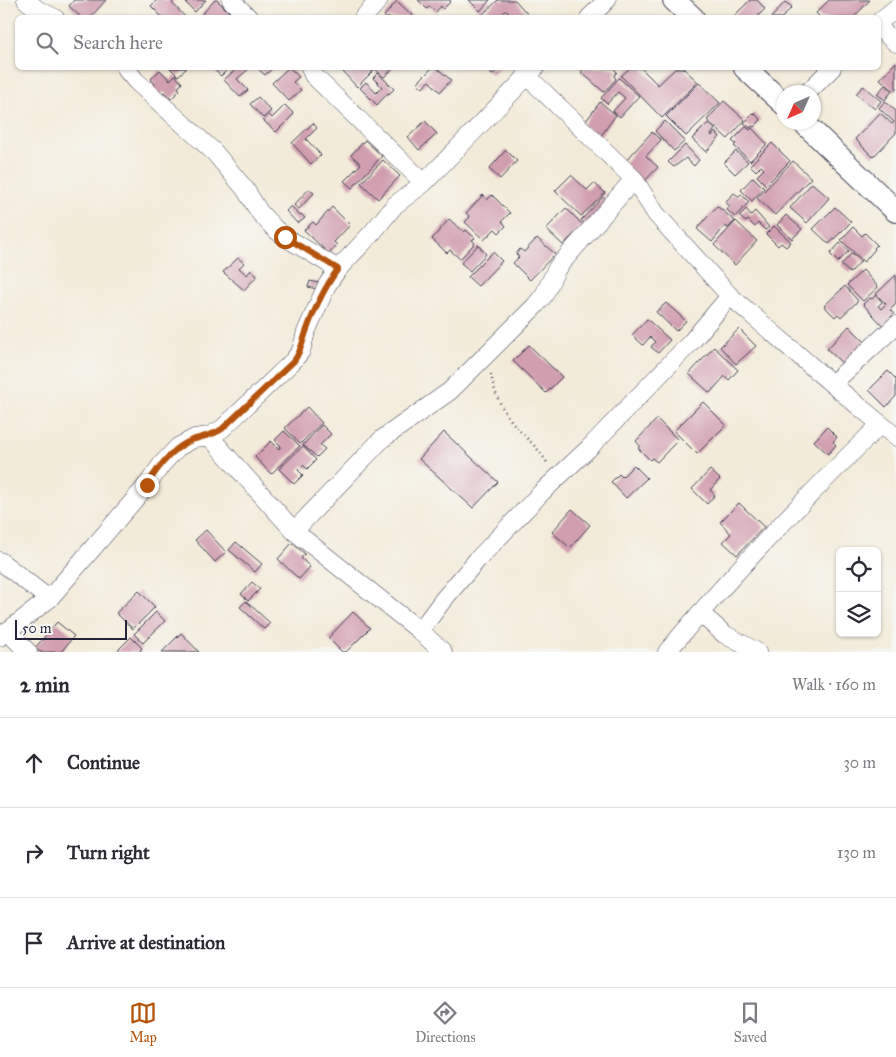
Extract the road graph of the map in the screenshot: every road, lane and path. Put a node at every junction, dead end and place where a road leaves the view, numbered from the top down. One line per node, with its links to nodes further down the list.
1 (26, 0): 7 (street)
2 (231, 0): 8 (street)
3 (379, 0): 9 (street)
4 (607, 0): 10 (street)
5 (674, 0): 11 (street)
6 (896, 8): 12 (street)
7 (49, 15)
8 (246, 15)
9 (366, 15)
10 (591, 15)
11 (690, 15)
12 (881, 20)
13 (881, 30): 14 (street)
14 (896, 43)
15 (127, 70): 26 (street)
16 (314, 70): 24 (street)
17 (747, 70): 21 (street)
18 (830, 70): 20 (street)
19 (531, 71): 23 (street); 24 (street)
20 (815, 85)
21 (776, 97)
22 (811, 130): 25 (street)
23 (634, 179): 27 (street); 29 (street)
24 (424, 183): 26 (street)
25 (896, 211)
26 (338, 269): 32 (street)
27 (730, 296): 30 (street); 34 (street)
28 (896, 325): 30 (street)
29 (491, 350): 34 (path); 35 (street)
30 (832, 384): 31 (street)
31 (880, 425): 33 (street); 38 (street)
32 (209, 436): 35 (street); 37 (street)
33 (896, 437)
34 (548, 486): 39 (street)
35 (294, 531): 39 (street)
36 (0, 561): 37 (street)
37 (49, 599): 40 (street)
38 (700, 613): 43 (street); 44 (street)
39 (420, 631): 42 (street)
40 (4, 634): 41 (street)
41 (28, 652)
42 (444, 652)
43 (668, 652)
44 (757, 652)

